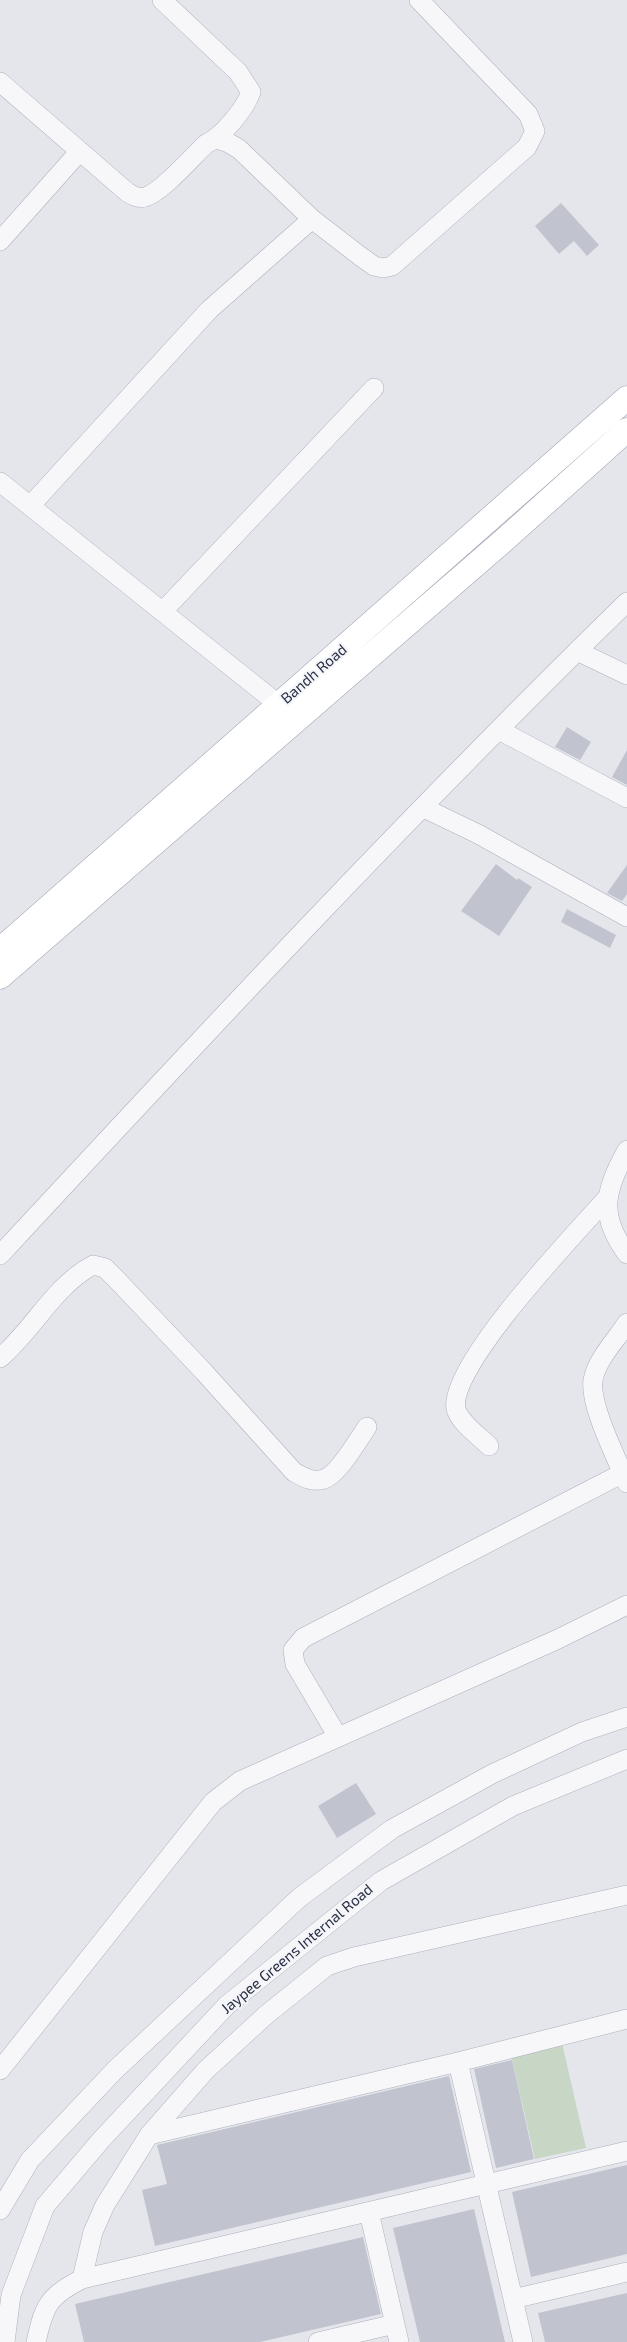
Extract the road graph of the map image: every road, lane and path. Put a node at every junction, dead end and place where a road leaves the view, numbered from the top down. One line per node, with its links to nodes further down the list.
1 (162, 0): 4 (street)
2 (419, 0): 6 (street)
3 (0, 82): 5 (street)
4 (216, 140): 5 (street); 6 (street)
5 (80, 151): 7 (street)
6 (312, 219): 12 (street)
7 (0, 241)
8 (374, 388): 14 (street)
9 (627, 398): 17 (main road, Bandh Road)
10 (627, 430): 17 (main road, Bandh Road)
11 (0, 482): 12 (street)
12 (30, 506): 14 (street)
13 (627, 602): 15 (street)
14 (163, 611): 17 (street)
15 (576, 651): 16 (street); 18 (street)
16 (627, 675)
17 (288, 712): 22 (main road, Bandh Road); 23 (main road, Bandh Road)
18 (499, 730): 19 (street); 20 (street)
19 (627, 798)
20 (424, 808): 21 (street); 26 (street)
21 (627, 917)
22 (0, 950)
23 (0, 976)
24 (627, 1150): 25 (street)
25 (607, 1198): 27 (street); 31 (street)
26 (0, 1254)
27 (627, 1254)
28 (627, 1323): 32 (street)
29 (0, 1358): 30 (street)
30 (367, 1427)
31 (489, 1446)
32 (625, 1478): 35 (street)
33 (627, 1605): 35 (street)
34 (627, 1717): 44 (street, Jaypee Greens Internal Road)
35 (338, 1737): 40 (street)
36 (627, 1759): 50 (street, Jaypee Greens Internal Road)
37 (627, 1895): 41 (street)
38 (627, 2019): 39 (street)
39 (458, 2062): 41 (street); 43 (street)
40 (0, 2070)
41 (149, 2135): 47 (street)
42 (627, 2151): 43 (street)
43 (486, 2184): 45 (street); 48 (street)
44 (0, 2210)
45 (368, 2212): 47 (street); 49 (street)
46 (627, 2272): 48 (street)
47 (82, 2279): 51 (street)
48 (513, 2299): 53 (street)
49 (397, 2333): 52 (street)
50 (5, 2342)
51 (36, 2342)
52 (318, 2342)
53 (523, 2342)

